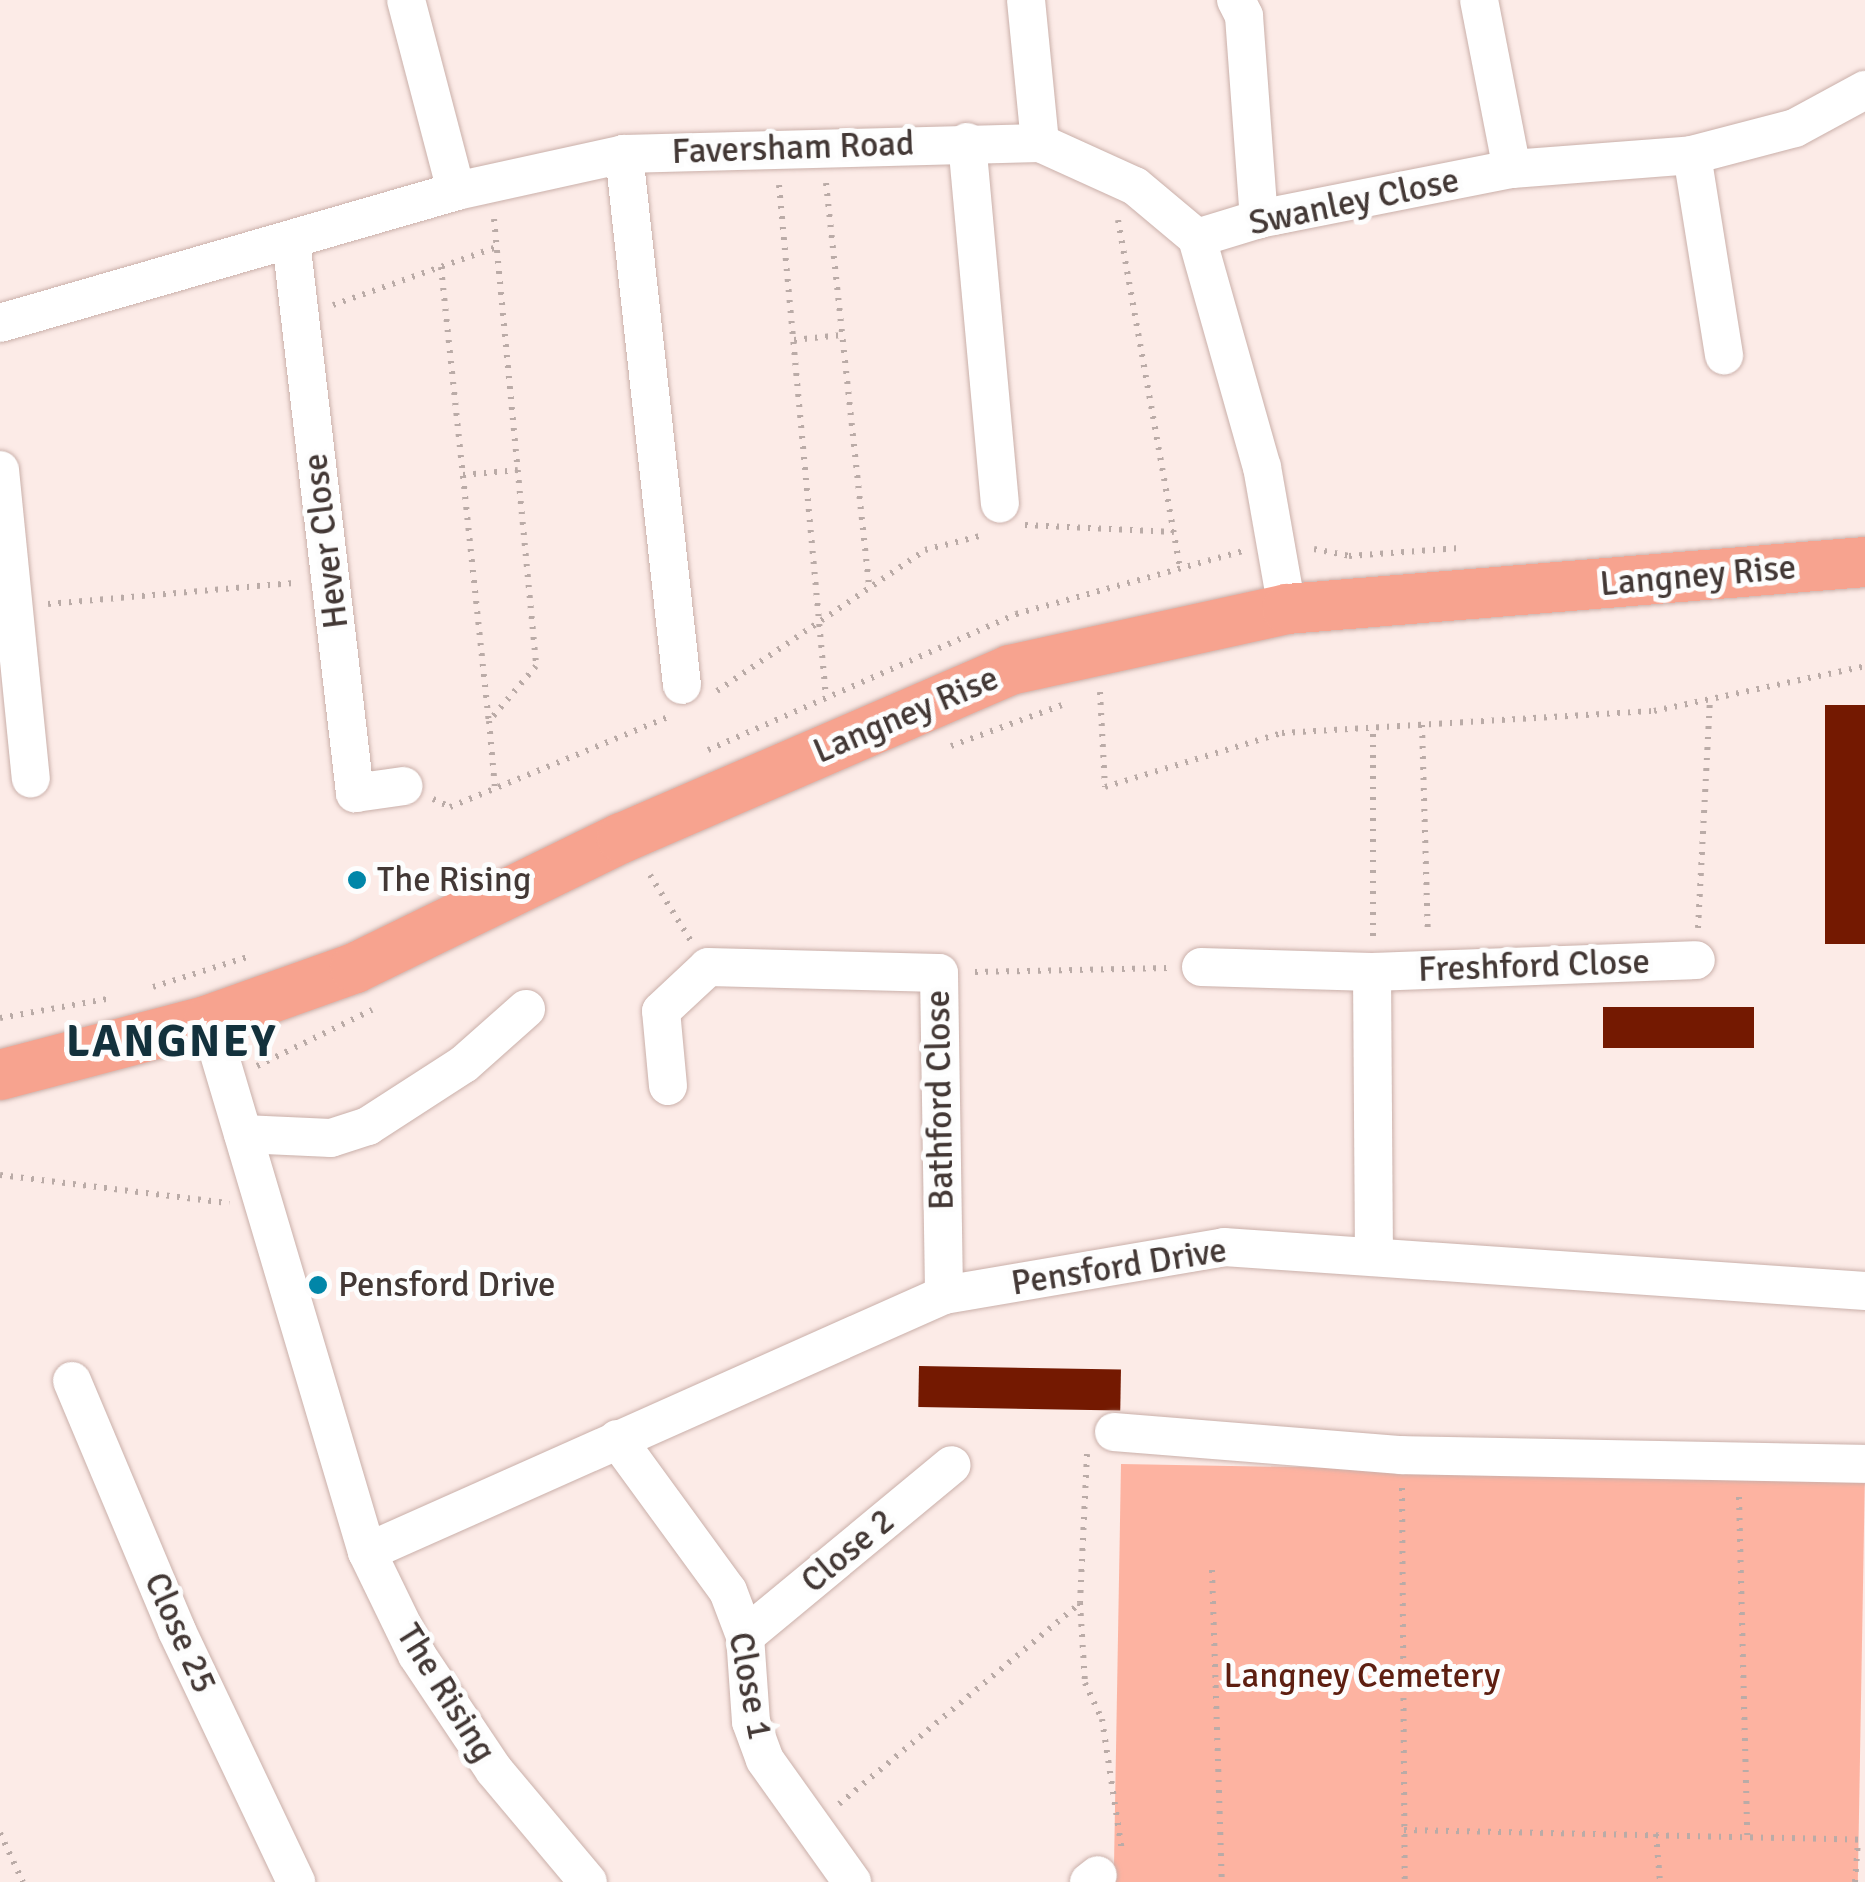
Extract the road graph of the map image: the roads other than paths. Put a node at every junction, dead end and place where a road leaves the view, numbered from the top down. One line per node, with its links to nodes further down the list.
1 (406, 0): 11 (street)
2 (1026, 0): 7 (street)
3 (1236, 0): 12 (street)
4 (1479, 0): 10 (street)
5 (1865, 90): 9 (street, Swanley Close)
6 (966, 142): 7 (street, Faversham Road); 8 (street, Faversham Road); 18 (street)
7 (1040, 143): 13 (street, Faversham Road)
8 (624, 154): 11 (street, Faversham Road); 21 (street)
9 (1692, 155): 10 (street, Swanley Close); 16 (street)
10 (1512, 169): 12 (street, Swanley Close)
11 (473, 187): 14 (street, Faversham Road)
12 (1260, 219): 13 (street, Swanley Close)
13 (1197, 238): 20 (street)
14 (291, 240): 15 (street, Faversham Road); 23 (street, Hever Close)
15 (0, 323)
16 (1724, 355)
17 (0, 470): 22 (street)
18 (1005, 520)
19 (1865, 562): 20 (main road, Langney Rise)
20 (1288, 609): 28 (main road, Langney Rise)
21 (688, 699)
22 (31, 778)
23 (404, 786)
24 (1696, 960): 26 (street, Freshford Close)
25 (1201, 967): 26 (street, Freshford Close)
26 (1372, 972): 32 (street, Freshford Close)
27 (526, 1009): 31 (street)
28 (209, 1020): 29 (main road, Langney Rise); 31 (street, The Rising)
29 (0, 1074)
30 (668, 1086): 34 (street, Bathford Close)
31 (243, 1134): 40 (street, The Rising)
32 (1374, 1257): 33 (street, Pensford Drive); 34 (street, Pensford Drive)
33 (1865, 1291)
34 (944, 1295): 37 (street, Pensford Drive)
35 (72, 1381): 43 (street, Close 25)
36 (1114, 1432): 38 (street)
37 (617, 1439): 40 (street, Pensford Drive); 41 (street, Close 1)
38 (1865, 1464)
39 (952, 1465): 41 (street, Close 2)
40 (367, 1552): 42 (street, The Rising)
41 (745, 1636): 44 (street, Close 1)
42 (578, 1879)
43 (296, 1882)
44 (852, 1882)

